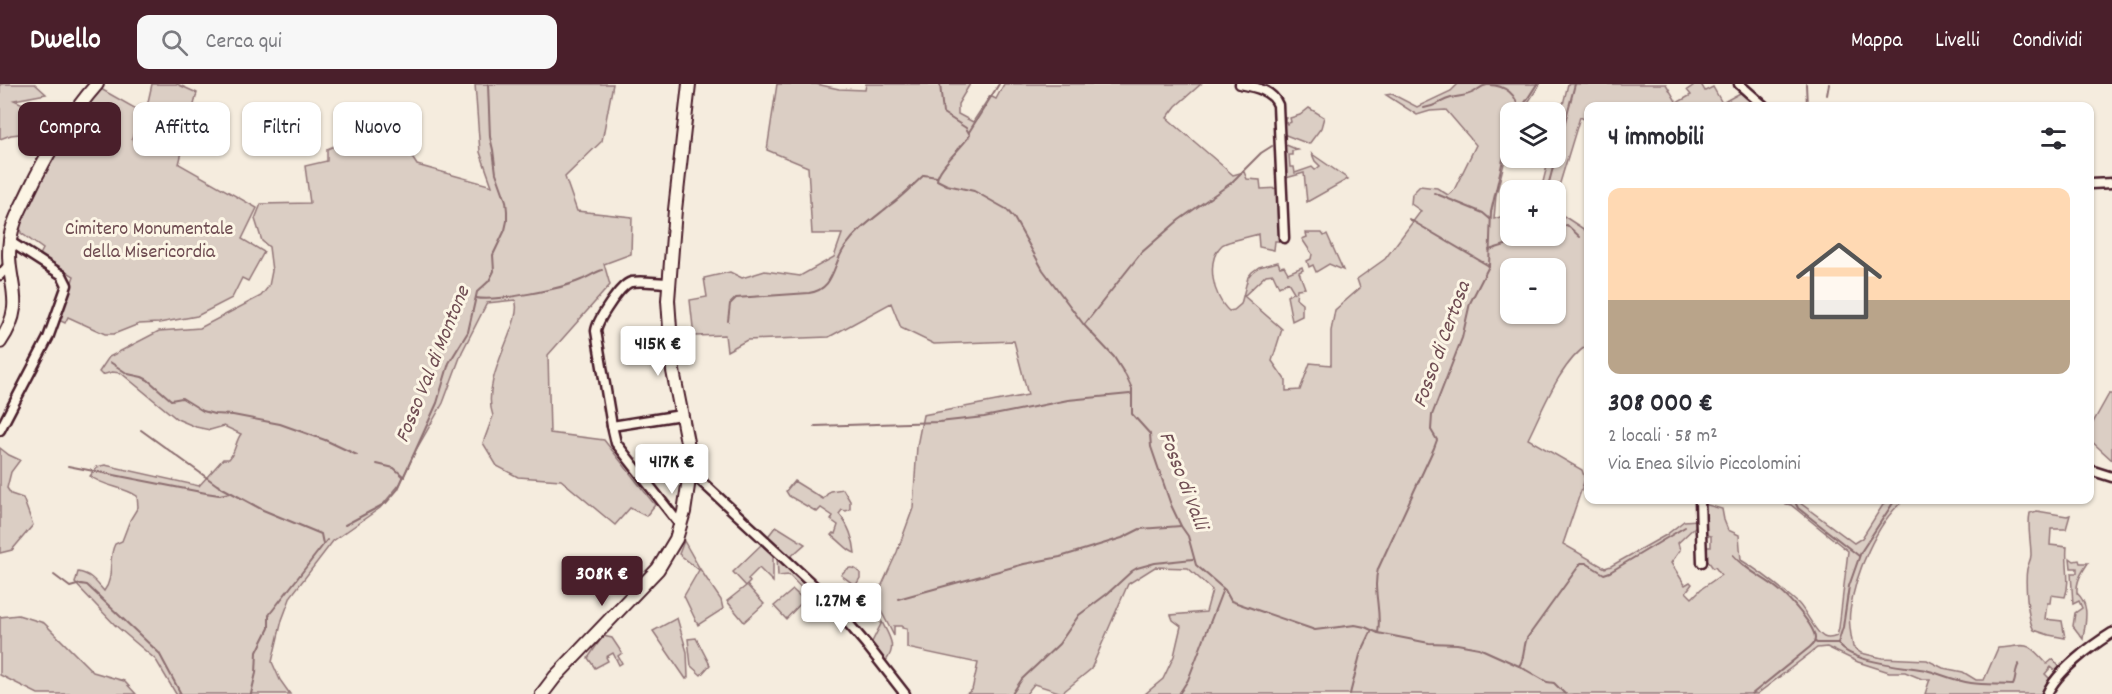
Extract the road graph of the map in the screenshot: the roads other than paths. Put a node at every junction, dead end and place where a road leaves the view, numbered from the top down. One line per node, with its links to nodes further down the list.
1 (97, 84): 9 (main road)
2 (689, 84): 12 (main road)
3 (1240, 84): 8 (street)
4 (1739, 84): 5 (street)
5 (1759, 102)
6 (2112, 183): 7 (street)
7 (2094, 184)
8 (1284, 238)
9 (9, 241): 10 (main road); 16 (street)
10 (9, 265): 11 (street); 13 (main road)
11 (0, 275)
12 (669, 283): 14 (main road); 15 (street)
13 (0, 342)
14 (681, 415): 15 (street); 17 (main road)
15 (612, 426): 21 (street)
16 (0, 429)
17 (689, 470): 21 (main road); 25 (street)
18 (2094, 471): 19 (street)
19 (2112, 477)
20 (1700, 504): 22 (street)
21 (681, 526): 24 (main road)
22 (1702, 562)
23 (2112, 633): 26 (street)
24 (542, 694)
25 (905, 694)
26 (2047, 694)

